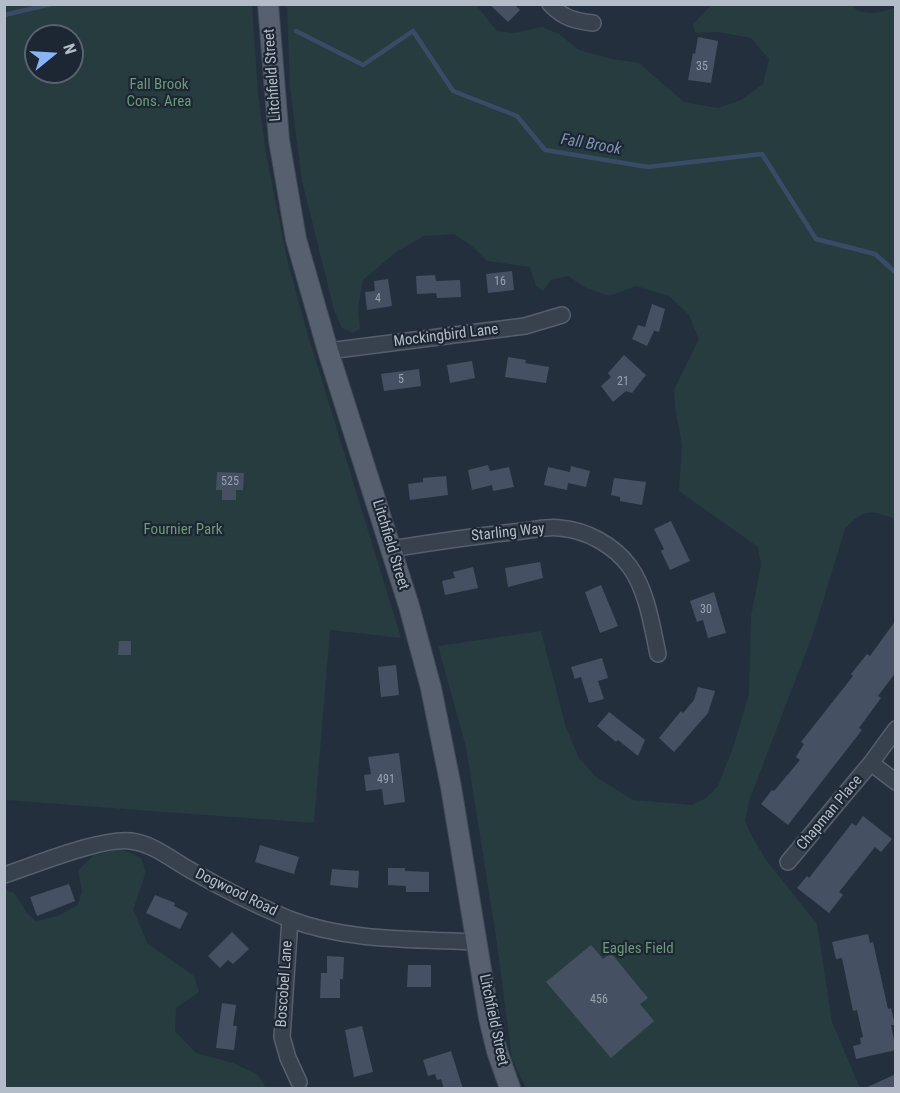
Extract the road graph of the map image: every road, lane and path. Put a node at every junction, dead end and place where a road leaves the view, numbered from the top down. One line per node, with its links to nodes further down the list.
1 (268, 4): 5 (main road, Litchfield Street)
2 (550, 4): 3 (street)
3 (594, 23)
4 (562, 315): 5 (street, Mockingbird Lane)
5 (328, 351): 6 (main road, Litchfield Street)
6 (392, 549): 7 (street, Starling Way); 14 (main road, Litchfield Street)
7 (658, 654)
8 (896, 729): 9 (street, Chapman Place)
9 (871, 763): 10 (street, Chapman Place); 11 (street, Chapman Place)
10 (896, 782)
11 (788, 862)
12 (4, 875): 13 (street, Dogwood Road)
13 (290, 919): 14 (street, Dogwood Road); 15 (street, Boscobel Lane)
14 (478, 942): 16 (main road, Litchfield Street)
15 (299, 1082)
16 (510, 1089)

